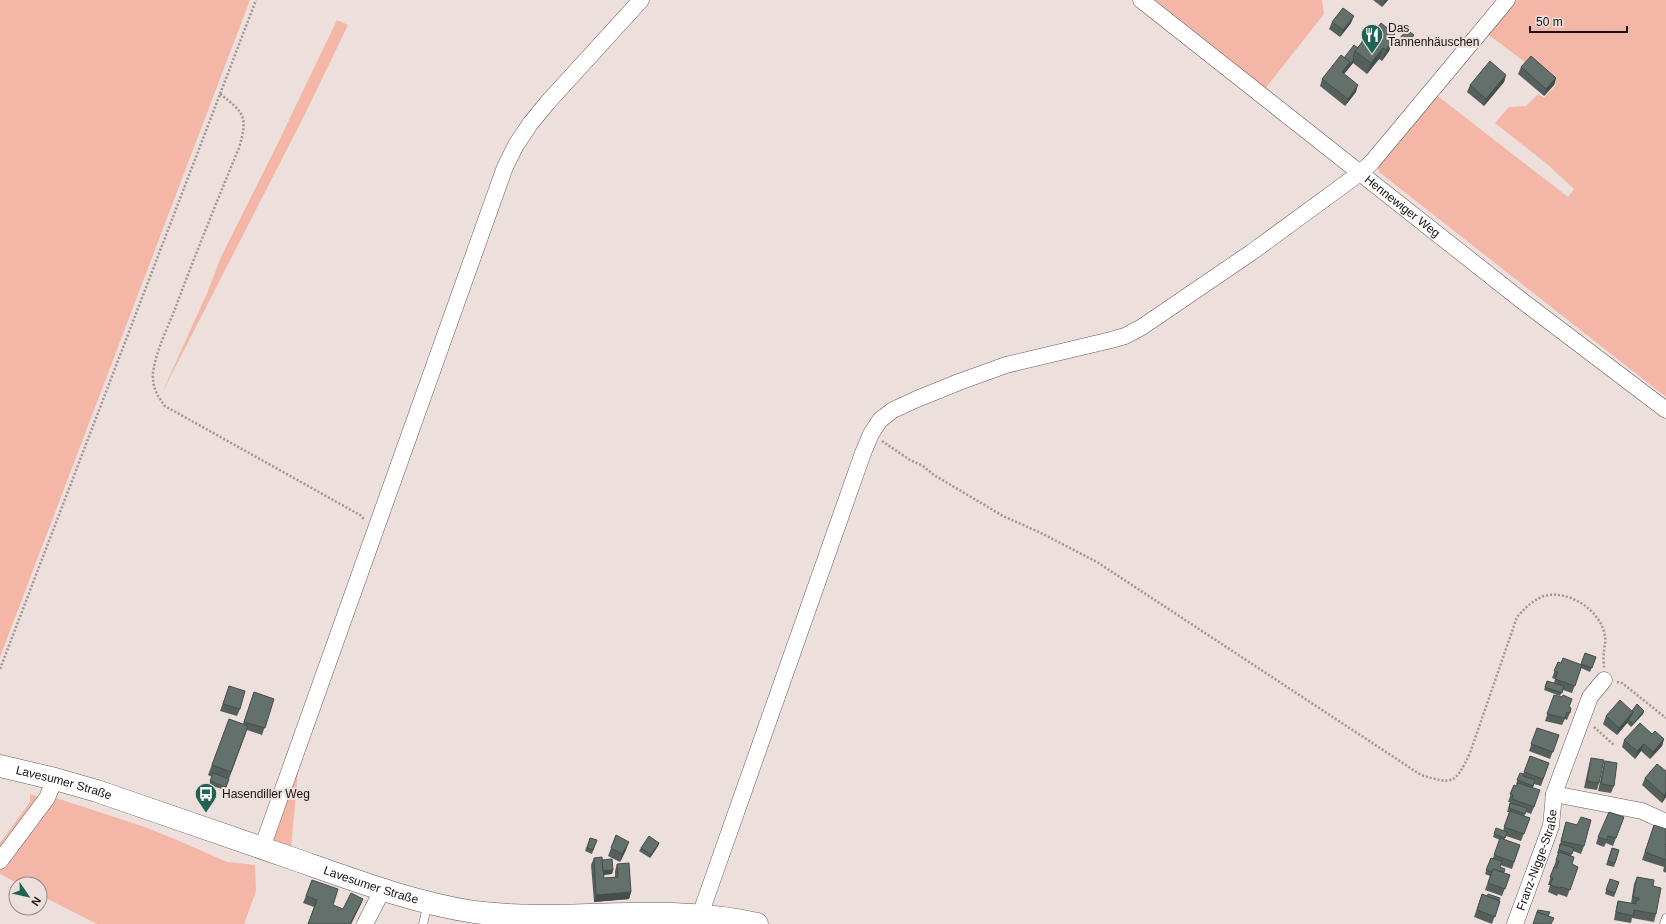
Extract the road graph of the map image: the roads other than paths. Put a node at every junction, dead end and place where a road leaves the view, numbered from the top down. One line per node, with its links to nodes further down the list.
1 (641, 0): 11 (street)
2 (1141, 0): 4 (street, Hennewiger Weg)
3 (1507, 0): 4 (street)
4 (1360, 173): 5 (street, Hennewiger Weg); 15 (street)
5 (1666, 410)
6 (1604, 680): 9 (street, Franz-Nigge-Straße)
7 (0, 766): 8 (street, Lavesumer Straße)
8 (55, 779): 11 (street, Lavesumer Straße); 12 (street)
9 (1554, 794): 10 (street, Franz-Nigge-Straße); 21 (street, Franz-Nigge-Straße)
10 (1666, 822)
11 (262, 848): 13 (street, Lavesumer Straße)
12 (0, 861)
13 (383, 890): 14 (street, Lavesumer Straße); 18 (street)
14 (428, 902): 17 (street, Lavesumer Straße); 19 (lane)
15 (700, 915): 17 (street, Lavesumer Straße); 20 (street, Lavesumer Straße)
16 (1666, 918): 22 (lane)
17 (618, 920)
18 (365, 924)
19 (423, 924)
20 (757, 924)
21 (1515, 924)
22 (1664, 924)

